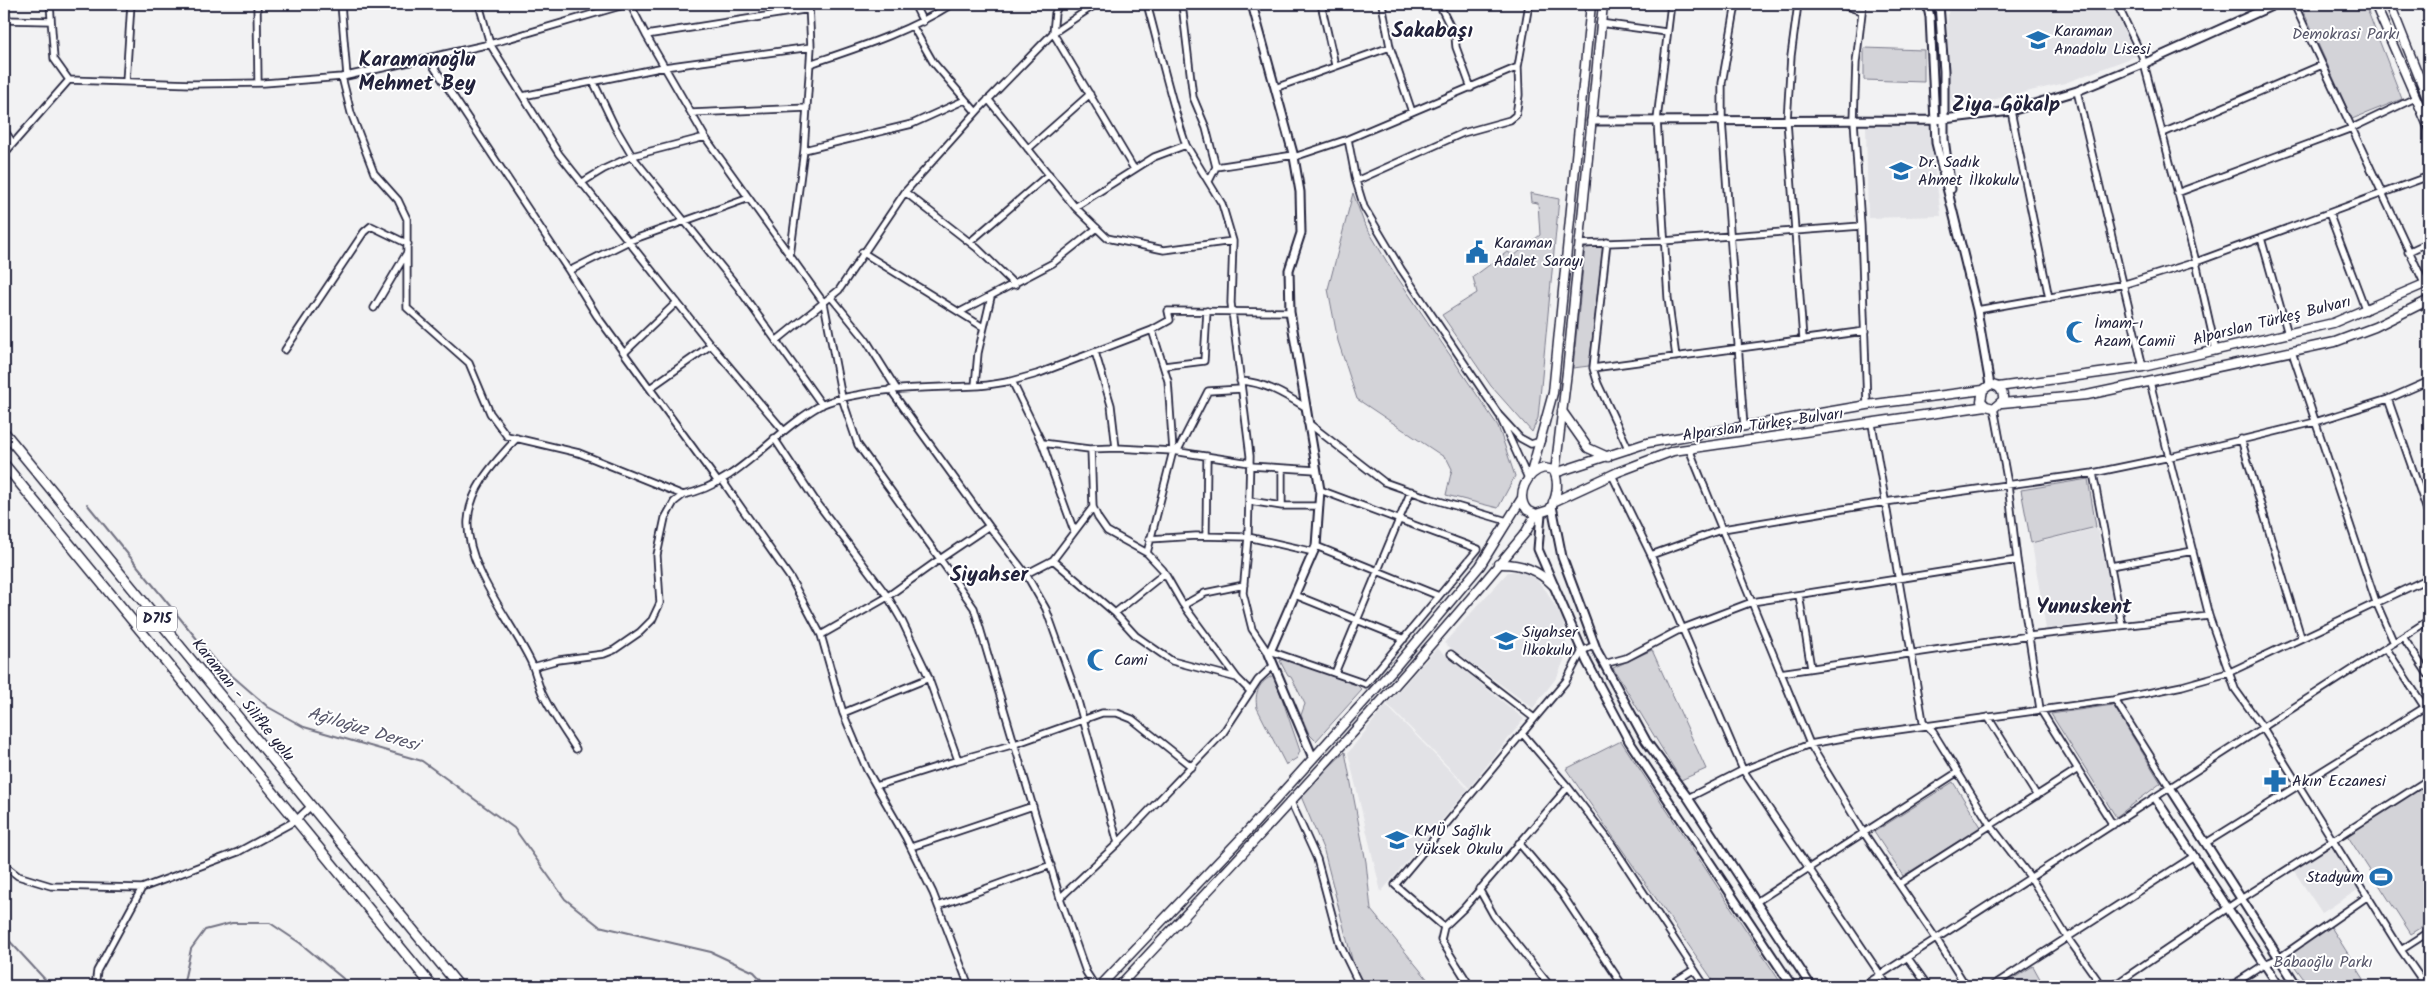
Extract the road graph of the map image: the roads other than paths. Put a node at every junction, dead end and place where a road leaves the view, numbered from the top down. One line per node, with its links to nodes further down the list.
1 (50, 4): 35 (street)
2 (131, 4): 55 (street)
3 (258, 4): 56 (street)
4 (341, 4): 52 (street)
5 (480, 4): 42 (street)
6 (629, 4): 41 (street); 42 (street)
7 (914, 4): 36 (street)
8 (952, 4): 36 (street)
9 (1059, 4): 40 (street)
10 (1147, 4): 85 (street)
11 (1182, 4): 91 (street)
12 (1252, 4): 57 (street)
13 (1320, 4): 49 (street)
14 (1382, 4): 44 (street)
15 (1439, 4): 58 (street)
16 (1529, 4): 51 (street)
17 (1591, 4): 187 (main road)
18 (1603, 4): 37 (main road)
19 (1671, 4): 39 (street)
20 (1736, 4): 73 (street)
21 (1798, 4): 77 (street)
22 (1840, 4): 33 (street)
23 (1863, 4): 33 (street)
24 (1927, 4): 75 (street)
25 (1940, 4): 71 (street)
26 (2117, 4): 47 (street)
27 (2276, 4): 47 (street)
28 (2294, 4): 48 (street)
29 (2375, 4): 62 (main road)
30 (2390, 4): 65 (main road)
31 (1091, 5): 40 (street)
32 (810, 6): 41 (street); 43 (street)
33 (1860, 12): 74 (street)
34 (4, 20): 35 (street)
35 (51, 21): 53 (street)
36 (923, 22): 38 (street)
37 (1600, 22): 39 (street); 76 (main road)
38 (913, 27): 46 (street); 64 (street)
39 (1666, 32): 72 (street)
40 (1053, 34): 60 (street); 63 (street)
41 (646, 35): 50 (street)
42 (490, 44): 45 (street); 61 (street)
43 (811, 47): 46 (street); 50 (street)
44 (1390, 47): 49 (street); 69 (street)
45 (428, 58): 52 (street); 124 (street)
46 (810, 64): 66 (street)
47 (2143, 64): 59 (street); 81 (street)
48 (2322, 64): 78 (street); 81 (street)
49 (1335, 65): 57 (street)
50 (664, 67): 54 (street); 70 (street)
51 (1518, 67): 58 (street); 96 (street)
52 (344, 77): 56 (street); 117 (street)
53 (69, 80): 55 (street); 84 (street)
54 (593, 81): 61 (street); 89 (street)
55 (126, 82): 56 (street)
56 (258, 83)
57 (1275, 88): 90 (street)
58 (1471, 88): 69 (street)
59 (2077, 91): 67 (street); 125 (street)
60 (1090, 94): 86 (street); 92 (street)
61 (523, 96): 97 (street)
62 (2415, 98): 78 (street); 79 (main road)
63 (988, 99): 68 (street); 86 (street)
64 (965, 100): 68 (street); 87 (street)
65 (2429, 102)
66 (807, 108): 70 (street); 87 (street)
67 (2011, 111): 71 (street); 130 (street)
68 (976, 112): 98 (street)
69 (1412, 112): 83 (street)
70 (691, 113): 82 (street)
71 (1946, 118): 75 (street); 107 (street)
72 (1657, 120): 73 (street); 76 (street); 113 (street)
73 (1722, 120): 77 (street); 109 (street)
74 (1854, 120): 75 (street); 77 (street); 105 (street)
75 (1935, 120): 107 (street)
76 (1592, 121): 118 (main road)
77 (1787, 121): 108 (street)
78 (2352, 128): 99 (street); 100 (street)
79 (2429, 128)
80 (4, 130): 84 (street)
81 (2163, 133): 99 (street)
82 (705, 137): 89 (street); 101 (street)
83 (1348, 139): 90 (street); 96 (street)
84 (14, 142): 88 (street)
85 (1186, 145): 92 (street); 95 (street)
86 (1028, 149): 93 (street)
87 (804, 150): 122 (street)
88 (4, 154)
89 (632, 156): 97 (street); 104 (street)
90 (1294, 156): 91 (street); 140 (street)
91 (1216, 167): 95 (street)
92 (1134, 169): 102 (street)
93 (1049, 174): 102 (street); 114 (street)
94 (2429, 176): 100 (street)
95 (1209, 181): 112 (street)
96 (1356, 181): 177 (street)
97 (581, 183): 111 (street)
98 (905, 192): 114 (street); 119 (street)
99 (2177, 193): 123 (street)
100 (2382, 193): 103 (street); 120 (street)
101 (748, 198): 104 (street); 122 (street)
102 (1075, 207): 106 (street)
103 (2329, 213): 110 (street); 137 (street)
104 (685, 222): 111 (street); 146 (street)
105 (1861, 226): 108 (street); 143 (street)
106 (1097, 228): 112 (street); 127 (street)
107 (1957, 231): 135 (street)
108 (1794, 232): 109 (street); 145 (street)
109 (1730, 236): 113 (street); 148 (street)
110 (2261, 238): 123 (street); 144 (street)
111 (629, 240): 124 (street); 132 (street)
112 (1233, 241): 139 (street)
113 (1664, 241): 115 (street); 154 (street)
114 (970, 242): 127 (street)
115 (1607, 242): 118 (street); 157 (street)
116 (2429, 242): 120 (street)
117 (408, 244): 121 (street); 149 (street)
118 (1579, 244): 176 (main road)
119 (862, 252): 128 (street); 138 (street)
120 (2408, 252): 126 (street)
121 (407, 253): 134 (street); 184 (street)
122 (790, 256): 133 (street)
123 (2196, 262): 125 (street); 150 (street)
124 (569, 271): 153 (street)
125 (2125, 284): 130 (street); 156 (street)
126 (2427, 284): 137 (main road, Alparslan Türkeş Bulvarı)
127 (1015, 285): 129 (street)
128 (831, 297): 133 (street); 165 (street)
129 (991, 297): 138 (street); 141 (street)
130 (2049, 298): 135 (street)
131 (2429, 300): 152 (main road, Alparslan Türkeş Bulvarı)
132 (677, 302): 147 (street); 153 (street)
133 (824, 303): 146 (street); 168 (street)
134 (374, 308)
135 (1977, 310): 163 (street)
136 (1207, 311): 139 (street); 142 (street); 155 (street)
137 (2366, 311): 144 (main road, Alparslan Türkeş Bulvarı)
138 (960, 312): 141 (street)
139 (1232, 312): 140 (street); 159 (street)
140 (1290, 312): 174 (street)
141 (983, 327): 162 (street)
142 (1152, 330): 151 (street); 155 (street)
143 (1865, 331): 145 (street); 172 (street)
144 (2288, 334): 150 (main road, Alparslan Türkeş Bulvarı)
145 (1803, 339): 148 (street)
146 (776, 341): 171 (street)
147 (711, 345): 164 (street); 182 (street)
148 (1737, 349): 154 (street); 181 (street)
149 (285, 350)
150 (2216, 351): 156 (main road, Alparslan Türkeş Bulvarı)
151 (1095, 352): 158 (street); 189 (street)
152 (2292, 352): 161 (main road, Alparslan Türkeş Bulvarı); 179 (street)
153 (624, 353): 164 (street)
154 (1676, 356): 157 (street)
155 (1164, 366): 193 (street)
156 (2143, 367): 163 (main road, Alparslan Türkeş Bulvarı)
157 (1593, 368): 192 (street)
158 (1012, 381): 162 (street); 188 (street)
159 (1240, 381): 166 (street); 174 (street)
160 (2429, 381): 169 (street)
161 (2150, 382): 170 (main road, Alparslan Türkeş Bulvarı); 196 (street)
162 (975, 386): 165 (street)
163 (1994, 386): 167 (main road, Alparslan Türkeş Bulvarı); 170 (main road)
164 (650, 388): 205 (street)
165 (893, 388): 168 (street); 221 (street)
166 (1241, 389): 193 (street); 198 (street)
167 (1982, 390): 172 (main road, Alparslan Türkeş Bulvarı); 173 (main road)
168 (842, 398): 171 (street); 231 (street)
169 (2388, 399): 179 (street); 218 (street)
170 (2002, 403): 175 (main road, Alparslan Türkeş Bulvarı)
171 (822, 405): 182 (street)
172 (1867, 405): 181 (main road, Alparslan Türkeş Bulvarı)
173 (1986, 406): 175 (main road, Alparslan Türkeş Bulvarı); 180 (main road, Alparslan Türkeş Bulvarı)
174 (1305, 407): 178 (street)
175 (1994, 408): 206 (street)
176 (1562, 411): 195 (main road); 201 (main road)
177 (1500, 415): 187 (street); 203 (street)
178 (1307, 422): 200 (street); 208 (street)
179 (2315, 422): 186 (street); 248 (street)
180 (1872, 424): 191 (main road, Alparslan Türkeş Bulvarı); 212 (street)
181 (1744, 427): 192 (main road, Alparslan Türkeş Bulvarı)
182 (783, 430): 185 (street)
183 (4, 432): 308 (highway, Karaman - Silifke yolu / D715)
184 (517, 438): 209 (street); 270 (street)
185 (774, 438): 205 (street); 245 (street)
186 (2241, 440): 196 (street); 258 (street)
187 (1541, 441): 203 (main road)
188 (1042, 443): 190 (street); 223 (street)
189 (1116, 448): 190 (street); 193 (street)
190 (1091, 449): 216 (street)
191 (1689, 449): 204 (main road, Alparslan Türkeş Bulvarı); 222 (street)
192 (1629, 450): 195 (main road, Alparslan Türkeş Bulvarı)
193 (1173, 452): 194 (street); 226 (street)
194 (1207, 456): 198 (street); 224 (street)
195 (1608, 457): 201 (main road, Alparslan Türkeş Bulvarı)
196 (2170, 457): 202 (street); 228 (street)
197 (4, 464): 310 (highway, D715)
198 (1250, 465): 199 (street); 211 (street)
199 (1282, 468): 200 (street); 214 (street)
200 (1316, 470): 207 (street)
201 (1555, 473): 203 (main road); 213 (main road)
202 (2094, 473): 206 (street); 235 (street)
203 (1529, 475): 210 (main road)
204 (1612, 475): 213 (main road, Alparslan Türkeş Bulvarı); 230 (street)
205 (720, 481): 209 (street); 256 (street)
206 (2008, 484): 212 (street); 233 (street)
207 (1320, 490): 215 (street); 219 (street)
208 (1410, 491): 219 (street); 220 (street)
209 (683, 495): 270 (street)
210 (1522, 498): 217 (main road); 220 (main road)
211 (1249, 501): 214 (street); 225 (street)
212 (1885, 502): 222 (street); 240 (street)
213 (1553, 504): 217 (main road); 262 (street)
214 (1282, 506): 215 (street)
215 (1319, 506): 227 (street)
216 (1093, 507): 223 (street); 229 (street)
217 (1539, 514): 234 (main road); 242 (street)
218 (2429, 516)
219 (1399, 520): 236 (street); 246 (street)
220 (1507, 521): 293 (main road)
221 (988, 526): 231 (street); 238 (street)
222 (1724, 529): 230 (street); 247 (street)
223 (1074, 531): 232 (street)
224 (1206, 536): 225 (street); 226 (street)
225 (1248, 536): 227 (street); 241 (street)
226 (1149, 540): 229 (street)
227 (1315, 549): 236 (street); 244 (street)
228 (2193, 551): 235 (street); 251 (street)
229 (1146, 553): 237 (street)
230 (1651, 555): 255 (street)
231 (940, 559): 245 (street); 290 (street)
232 (1053, 560): 238 (street); 250 (street)
233 (2017, 560): 240 (street); 257 (street)
234 (1498, 564): 242 (main road); 307 (main road)
235 (2111, 566): 254 (street)
236 (1378, 572): 246 (street); 252 (street)
237 (1165, 573): 249 (street); 250 (street)
238 (1026, 574): 286 (street)
239 (2429, 578): 248 (street)
240 (1897, 579): 243 (street); 266 (street)
241 (1244, 585): 249 (street); 265 (street)
242 (1554, 586): 264 (street)
243 (1798, 594): 247 (street); 271 (street)
244 (1295, 595): 252 (street); 265 (street)
245 (887, 596): 256 (street); 276 (street)
246 (1439, 596): 260 (street)
247 (1752, 602): 255 (street); 273 (street)
248 (2376, 602): 258 (street); 261 (street)
249 (1184, 605): 277 (street)
250 (1115, 613): 277 (street)
251 (2209, 616): 254 (street); 274 (street)
252 (1357, 620): 260 (street); 272 (street)
253 (2429, 620): 259 (street)
254 (2122, 625): 257 (street)
255 (1682, 629): 268 (street); 297 (street)
256 (821, 635): 282 (street)
257 (2029, 636): 266 (street); 281 (street)
258 (2301, 637): 274 (street)
259 (2403, 637): 261 (street); 275 (street)
260 (1404, 639): 272 (street)
261 (2394, 643): 263 (street)
262 (1595, 646): 264 (street); 268 (street)
263 (2386, 648): 280 (street); 288 (street)
264 (1582, 651): 285 (street); 356 (street)
265 (1270, 653): 269 (street); 272 (street)
266 (1911, 653): 271 (street); 287 (street)
267 (1451, 654): 285 (street)
268 (1604, 664): 305 (street)
269 (1274, 666): 278 (street); 293 (street)
270 (533, 667): 292 (street)
271 (1811, 668): 273 (street)
272 (1335, 673)
273 (1780, 673): 291 (street)
274 (2228, 673): 279 (street); 288 (street)
275 (2429, 676)
276 (929, 678): 282 (street); 294 (street)
277 (1236, 678): 278 (street)
278 (1250, 691): 295 (street)
279 (2115, 700): 281 (street); 303 (street)
280 (2425, 707): 283 (street); 300 (street)
281 (2040, 709): 284 (street); 296 (street)
282 (843, 712): 301 (street)
283 (2429, 714)
284 (1988, 717): 287 (street); 304 (street)
285 (1534, 718): 289 (street)
286 (1083, 719): 290 (street); 295 (street); 315 (street)
287 (1928, 726): 291 (street); 298 (street)
288 (2263, 728): 300 (street); 303 (street)
289 (1522, 733): 302 (street); 333 (street)
290 (1016, 744): 294 (street); 309 (street)
291 (1810, 744): 297 (street); 313 (street)
292 (576, 749)
293 (1313, 758): 348 (main road)
294 (958, 760): 301 (street)
295 (1192, 767): 315 (street)
296 (2078, 769): 304 (street); 312 (street)
297 (1743, 770): 305 (street); 322 (street)
298 (1958, 772): 311 (street); 313 (street)
299 (2429, 779): 314 (street)
300 (2298, 784): 314 (street); 317 (street)
301 (876, 786): 318 (street)
302 (1568, 787): 316 (street); 341 (street)
303 (2171, 789): 306 (street); 317 (street)
304 (2037, 796): 311 (street)
305 (1688, 798): 330 (street)
306 (2156, 799): 312 (street); 319 (street)
307 (1291, 802): 349 (main road); 350 (street)
308 (311, 806): 310 (street); 345 (highway, Karaman - Silifke yolu / D715)
309 (1033, 806): 318 (street); 321 (street)
310 (295, 821): 325 (street); 344 (highway, D715)
311 (1991, 826): 323 (street); 324 (street)
312 (2113, 826): 323 (street)
313 (1864, 833): 322 (street); 324 (street)
314 (2333, 839): 327 (street); 329 (street)
315 (1118, 843): 328 (street)
316 (1519, 843): 326 (street); 353 (street)
317 (2206, 843): 329 (street)
318 (911, 847): 331 (street)
319 (2194, 856): 332 (street); 335 (street)
320 (4, 865): 325 (street)
321 (1051, 865): 328 (street); 331 (street)
322 (1810, 868): 330 (street); 342 (street)
323 (2031, 878): 335 (street); 336 (street)
324 (1899, 884): 336 (street)
325 (142, 888): 343 (street)
326 (1480, 890): 333 (street); 352 (street)
327 (2368, 896): 337 (street); 339 (street)
328 (1060, 898): 347 (street)
329 (2241, 899): 332 (street); 339 (street)
330 (1756, 902): 357 (street)
331 (938, 906): 346 (street)
332 (2228, 908): 340 (street); 364 (street)
333 (1444, 927): 351 (street)
334 (2429, 932): 337 (street)
335 (2068, 937): 362 (street); 363 (street)
336 (1937, 940): 338 (street); 361 (street)
337 (2401, 950): 368 (street)
338 (1908, 958): 342 (street); 360 (street)
339 (2279, 958): 340 (street); 367 (street)
340 (2265, 964): 365 (street); 366 (street)
341 (1692, 970): 354 (street); 355 (street)
342 (1881, 976): 358 (street); 359 (street)
343 (95, 986)
344 (432, 986)
345 (459, 986)
346 (969, 986)
347 (1095, 986)
348 (1100, 986)
349 (1118, 986)
350 (1360, 986)
351 (1470, 986)
352 (1550, 986)
353 (1624, 986)
354 (1668, 986)
355 (1705, 986)
356 (1792, 986)
357 (1810, 986)
358 (1863, 986)
359 (1888, 986)
360 (1928, 986)
361 (1966, 986)
362 (1992, 986)
363 (2102, 986)
364 (2113, 986)
365 (2231, 986)
366 (2280, 986)
367 (2297, 986)
368 (2426, 986)

